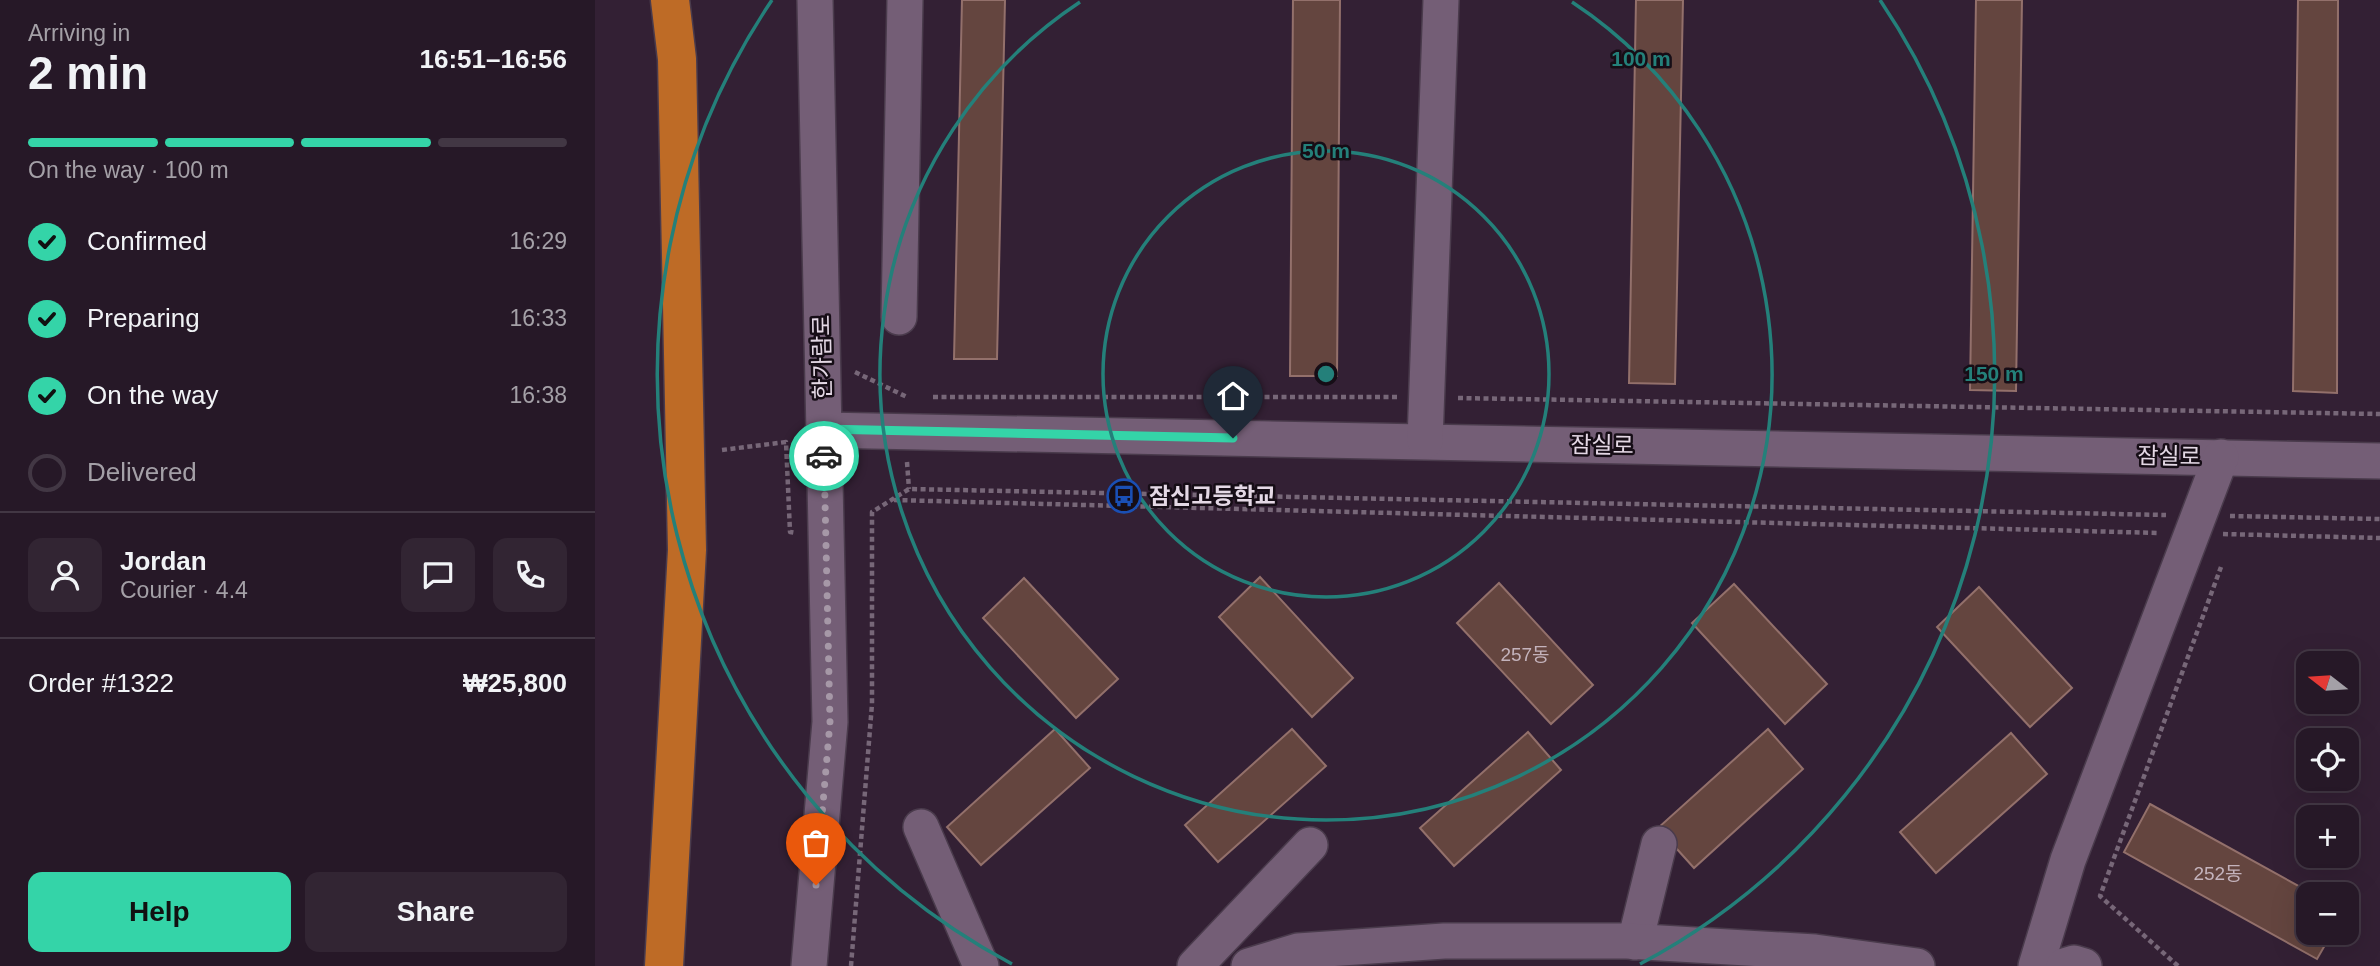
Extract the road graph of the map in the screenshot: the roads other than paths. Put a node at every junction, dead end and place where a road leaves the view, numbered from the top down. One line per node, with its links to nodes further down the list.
1 (670, 0): 15 (highway)
2 (815, 0): 6 (street, 한가람로)
3 (905, 0): 5 (street)
4 (1441, 0): 7 (street)
5 (898, 317)
6 (823, 429): 7 (street, 잠실로); 16 (street, 한가람로)
7 (1425, 441): 8 (street, 잠실로)
8 (2221, 457): 9 (street, 잠실로); 21 (street)
9 (2380, 461)
10 (921, 827): 17 (street)
11 (1659, 844): 13 (street)
12 (1310, 845): 18 (street)
13 (1635, 942): 14 (street); 20 (street)
14 (1413, 954): 19 (street)
15 (664, 966)
16 (809, 966)
17 (981, 966)
18 (1195, 966)
19 (1249, 966)
20 (1917, 966)
21 (2036, 966)
22 (2064, 966): 23 (street)
23 (2084, 966)

